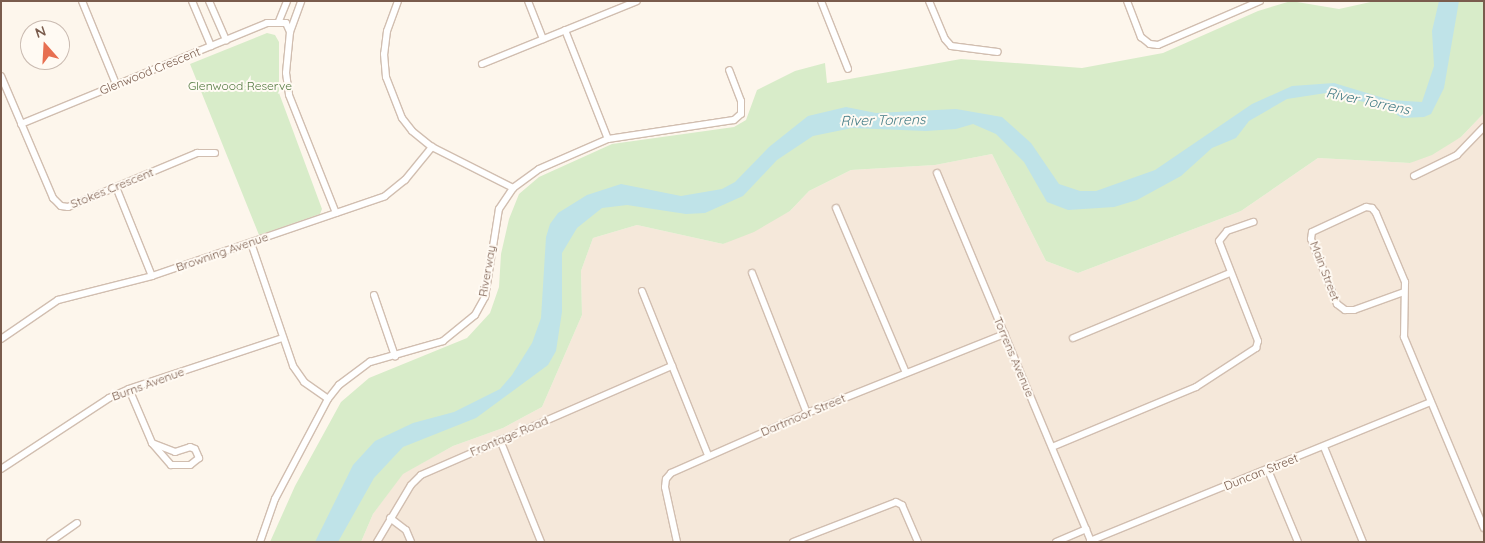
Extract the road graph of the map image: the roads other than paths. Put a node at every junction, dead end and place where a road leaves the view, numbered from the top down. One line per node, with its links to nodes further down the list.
1 (192, 1): 18 (street)
2 (209, 1): 17 (street)
3 (287, 1): 13 (street)
4 (301, 1): 15 (street)
5 (398, 1): 28 (street)
6 (528, 1): 16 (street)
7 (637, 1): 14 (street)
8 (821, 1): 21 (street)
9 (929, 1): 19 (street)
10 (1126, 1): 11 (street)
11 (1260, 1)
12 (84, 3): 24 (street)
13 (280, 22): 15 (street); 17 (street, Glenwood Crescent)
14 (565, 30): 16 (street); 27 (street)
15 (290, 32): 35 (street)
16 (543, 39): 20 (street)
17 (226, 40): 18 (street, Glenwood Crescent)
18 (211, 46): 24 (street, Glenwood Crescent)
19 (998, 52)
20 (482, 64)
21 (848, 69)
22 (729, 70): 27 (street, Riverway)
23 (1, 76): 25 (street, Stokes Crescent)
24 (116, 84): 25 (street, Glenwood Crescent)
25 (21, 124): 32 (street, Stokes Crescent)
26 (1484, 127): 31 (street)
27 (608, 139): 33 (street, Riverway)
28 (432, 147): 33 (street); 35 (street, Browning Avenue)
29 (215, 153): 32 (street, Stokes Crescent)
30 (937, 173): 44 (street, Torrens Avenue)
31 (1414, 176)
32 (116, 187): 40 (street)
33 (513, 188): 48 (street, Riverway)
34 (836, 208): 50 (street)
35 (336, 213): 37 (street, Browning Avenue)
36 (1253, 222): 39 (street)
37 (251, 243): 40 (street, Browning Avenue); 45 (street)
38 (752, 273): 54 (street)
39 (1230, 273): 46 (street); 57 (street)
40 (152, 276): 47 (street, Browning Avenue)
41 (642, 291): 49 (street)
42 (1404, 292): 42 (street, Main Street); 53 (street, Main Street)
43 (374, 295): 48 (street)
44 (1005, 334): 50 (street, Dartmoor Street); 57 (street, Torrens Avenue)
45 (282, 338): 51 (street, Burns Avenue); 52 (street)
46 (1073, 338)
47 (1, 339)
48 (395, 356): 52 (street, Riverway)
49 (672, 366): 55 (street, Frontage Road); 59 (street)
50 (906, 373): 54 (street, Dartmoor Street)
51 (129, 389): 56 (street); 60 (street, Burns Avenue)
52 (328, 399): 68 (street, Riverway)
53 (1431, 402): 58 (street, Duncan Street); 64 (street, Main Street)
54 (807, 413): 59 (street, Dartmoor Street)
55 (500, 440): 62 (street, Frontage Road); 71 (street)
56 (152, 443): 56 (street)
57 (1052, 447): 65 (street, Torrens Avenue)
58 (1324, 447): 61 (street, Duncan Street); 77 (street)
59 (708, 456): 72 (street, Dartmoor Street)
60 (1, 469)
61 (1268, 470): 66 (street, Duncan Street); 76 (street)
62 (390, 518): 69 (street, Frontage Road); 70 (street)
63 (77, 523): 67 (street)
64 (1484, 528)
65 (1086, 529): 66 (street, Torrens Avenue); 75 (street)
66 (1091, 541)
67 (50, 542)
68 (260, 542)
69 (377, 542)
70 (410, 542)
71 (541, 542)
72 (677, 542)
73 (793, 542): 74 (street)
74 (918, 542)
75 (1056, 542)
76 (1298, 542)
77 (1363, 542)

